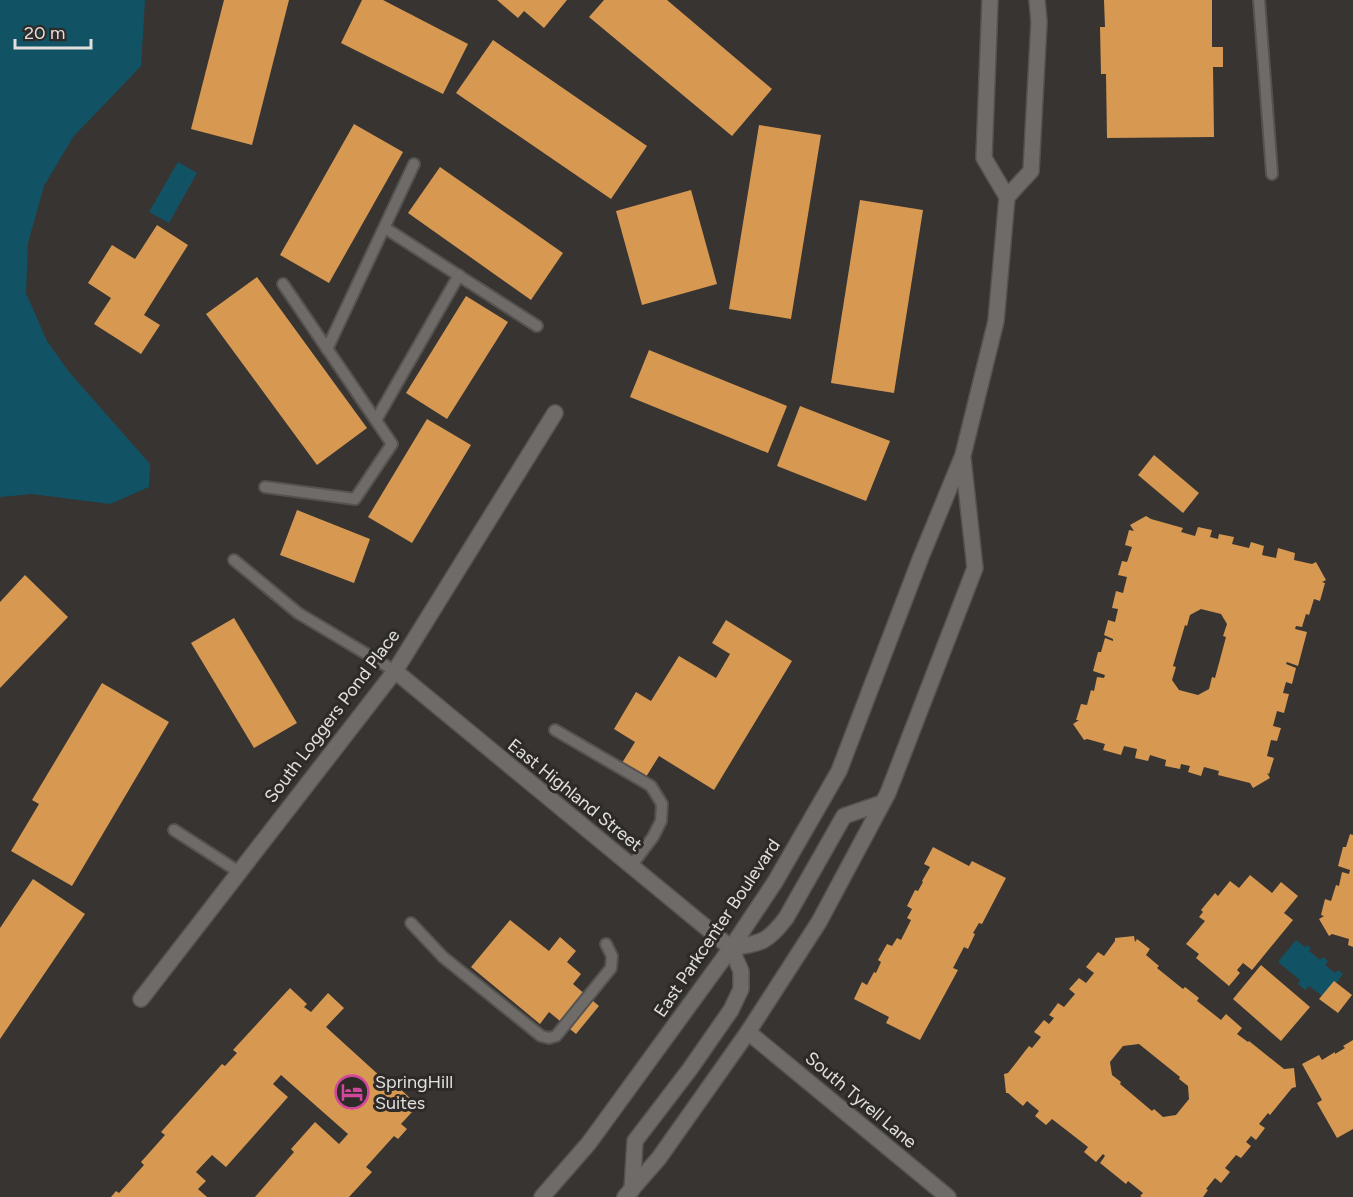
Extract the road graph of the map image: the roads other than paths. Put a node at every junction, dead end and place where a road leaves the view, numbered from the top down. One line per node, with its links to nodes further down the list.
1 (990, 0): 6 (main road)
2 (1037, 0): 6 (main road)
3 (1259, 0): 5 (lane)
4 (414, 164): 7 (lane)
5 (1272, 174)
6 (1007, 197): 14 (main road, East Parkcenter Boulevard)
7 (385, 228): 8 (lane); 11 (lane)
8 (459, 275): 10 (lane); 13 (lane)
9 (283, 284): 11 (lane)
10 (537, 326)
11 (327, 349): 13 (lane)
12 (555, 413): 17 (main road, South Loggers Pond Place)
13 (376, 420): 15 (lane)
14 (963, 455): 19 (main road, East Parkcenter Boulevard); 25 (main road, East Parkcenter Boulevard)
15 (265, 487)
16 (234, 560): 17 (lane)
17 (395, 671): 21 (main road, East Highland Street); 22 (main road, South Loggers Pond Place)
18 (555, 730): 21 (lane)
19 (882, 802): 25 (main road); 27 (main road, East Parkcenter Boulevard)
20 (174, 830): 22 (lane)
21 (631, 866): 25 (main road, East Highland Street)
22 (239, 872): 26 (main road, South Loggers Pond Place)
23 (411, 923): 24 (lane)
24 (606, 944)
25 (731, 948): 28 (main road); 29 (main road, East Parkcenter Boulevard)
26 (141, 999)
27 (748, 1032): 28 (main road, East Parkcenter Boulevard); 30 (main road, South Tyrell Lane)
28 (629, 1193)
29 (542, 1197)
30 (948, 1197)

